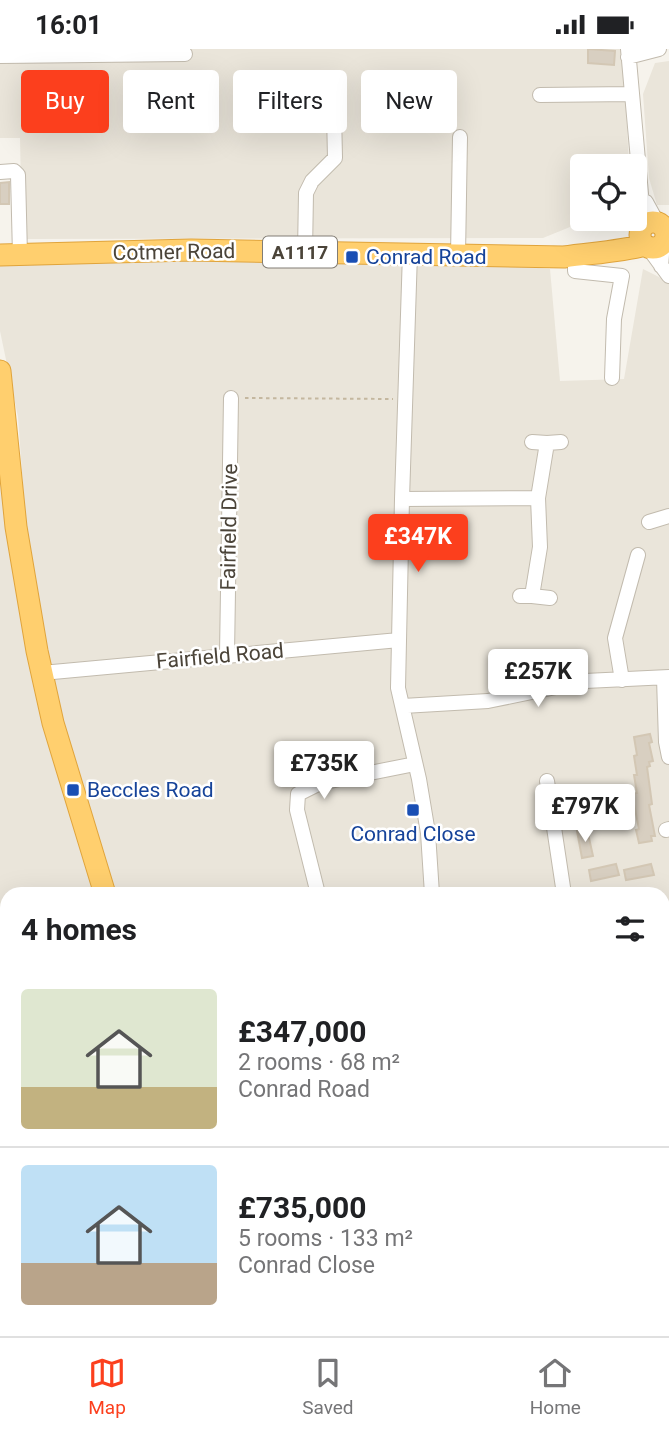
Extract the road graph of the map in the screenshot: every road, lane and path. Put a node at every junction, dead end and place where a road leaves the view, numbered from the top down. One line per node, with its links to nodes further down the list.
1 (659, 49): 2 (street)
2 (628, 53): 5 (street)
3 (185, 54): 4 (street)
4 (0, 56)
5 (632, 94): 6 (street); 10 (street)
6 (540, 95)
7 (334, 133): 12 (street)
8 (460, 137): 16 (street)
9 (0, 172): 15 (street)
10 (656, 234): 11 (highway, Cotmer Road / A1117); 13 (highway, Cotmer Road / A1117); 18 (street)
11 (623, 250): 13 (highway, Cotmer Road / A1117); 19 (street)
12 (305, 252): 14 (highway, Cotmer Road / A1117); 15 (highway, Cotmer Road / A1117)
13 (600, 252): 17 (highway, Cotmer Road / A1117)
14 (410, 253): 16 (highway, Cotmer Road / A1117); 23 (street)
15 (10, 255)
16 (458, 255): 17 (highway, Cotmer Road / A1117)
17 (575, 255): 19 (street)
18 (665, 271)
19 (622, 276): 21 (street)
20 (0, 371): 24 (highway)
21 (612, 378)
22 (231, 398): 23 (path); 33 (street, Fairfield Drive)
23 (405, 399): 27 (street)
24 (4, 427): 34 (highway)
25 (546, 442): 26 (street)
26 (538, 498): 27 (street); 31 (street)
27 (402, 499): 32 (street)
28 (669, 516): 29 (street)
29 (649, 522)
30 (638, 555): 36 (street)
31 (551, 598)
32 (399, 640): 33 (street, Fairfield Road); 37 (street)
33 (227, 656): 34 (street, Fairfield Road)
34 (42, 673): 41 (highway)
35 (666, 678): 36 (street); 38 (street)
36 (622, 680): 37 (street)
37 (403, 706): 39 (street)
38 (669, 757)
39 (415, 764): 42 (street); 43 (street)
40 (547, 781): 44 (street)
41 (104, 887)
42 (316, 887)
43 (432, 887)
44 (563, 887)

